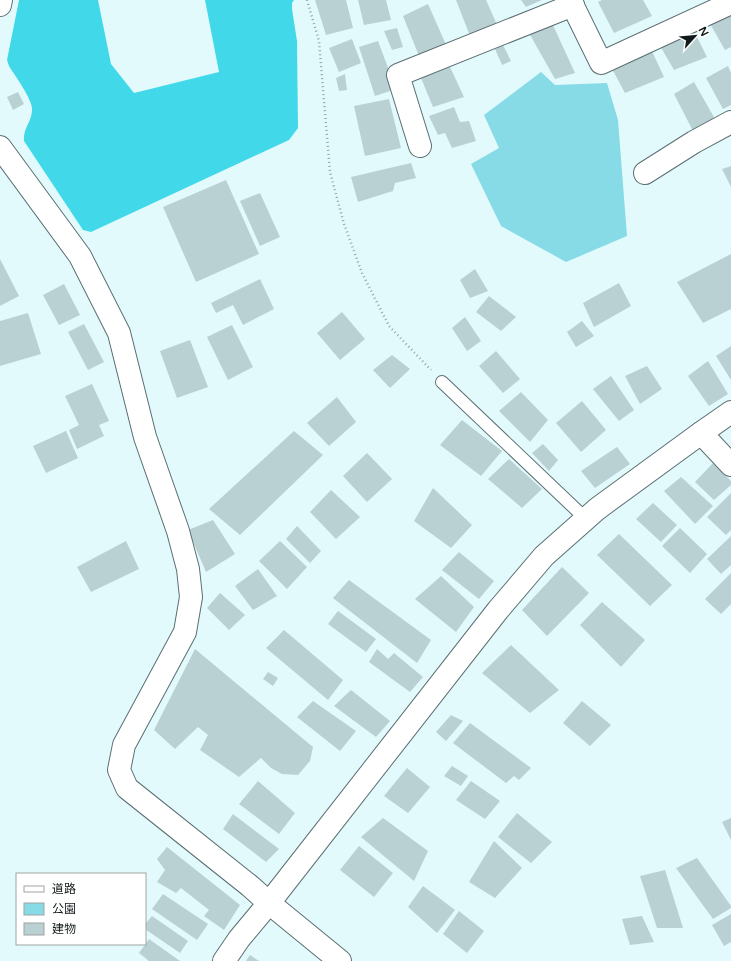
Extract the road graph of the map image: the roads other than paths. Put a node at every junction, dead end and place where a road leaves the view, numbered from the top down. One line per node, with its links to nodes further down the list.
1 (1, 0): 4 (street)
2 (572, 2): 3 (street); 6 (street)
3 (731, 3)
4 (0, 5)
5 (731, 122): 8 (street)
6 (420, 146)
7 (0, 147): 14 (street)
8 (645, 172)
9 (442, 382): 13 (lane)
10 (731, 412): 11 (street)
11 (701, 433): 12 (street); 13 (street)
12 (731, 465)
13 (586, 519): 14 (street)
14 (269, 903): 15 (street); 16 (street)
15 (224, 961)
16 (340, 961)

